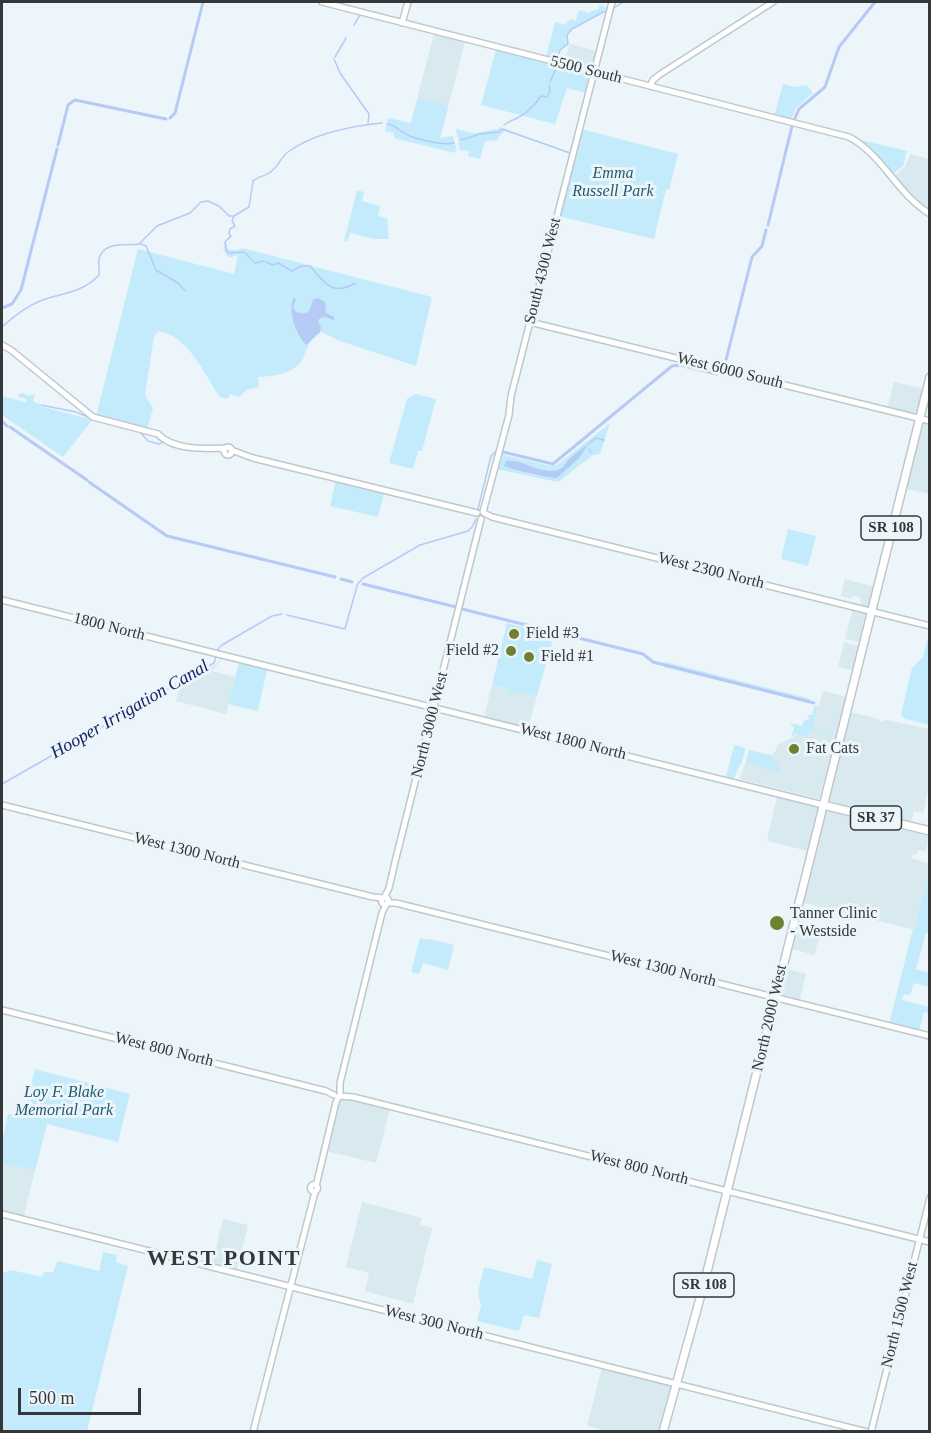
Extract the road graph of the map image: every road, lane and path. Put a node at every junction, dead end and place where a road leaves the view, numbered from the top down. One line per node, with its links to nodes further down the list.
1 (322, 2): 5 (main road, 5500 South)
2 (408, 2): 5 (main road)
3 (612, 2): 6 (main road, South 4300 West)
4 (773, 2): 7 (main road)
5 (402, 23): 6 (main road, 5500 South)
6 (594, 72): 7 (main road, 5500 South); 9 (main road, South 4300 West)
7 (650, 86): 8 (main road, 5500 South)
8 (930, 214)
9 (530, 322): 11 (main road, South 4300 West); 13 (main road, West 6000 South)
10 (2, 345): 15 (main road, West 2300 North)
11 (519, 365): 15 (main road, North 3000 West)
12 (930, 377): 13 (main road, SR 108)
13 (919, 418): 14 (main road, West 6000 South); 17 (main road, North 2000 West / SR 108)
14 (930, 421)
15 (480, 515): 17 (main road, West 2300 North); 20 (main road, North 3000 West)
16 (2, 600): 19 (main road, 1800 North / SR 37)
17 (871, 611): 18 (main road, West 2300 North); 22 (main road, North 2000 West / SR 108)
18 (930, 626)
19 (217, 654): 20 (main road, West 1800 North / SR 37)
20 (434, 708): 22 (main road, West 1800 North / SR 37); 24 (main road, North 3000 West)
21 (2, 805): 24 (main road, West 1300 North)
22 (823, 805): 23 (main road, West 1800 North / SR 37); 25 (main road, North 2000 West / SR 108)
23 (930, 831)
24 (386, 901): 25 (main road, West 1300 North); 28 (main road, North 3000 West)
25 (775, 997): 27 (main road, West 1300 North); 29 (main road, North 2000 West / SR 108)
26 (2, 1010): 28 (main road, West 800 North)
27 (930, 1036)
28 (337, 1095): 29 (main road, West 800 North); 34 (main road, North 3000 West)
29 (728, 1191): 32 (main road, West 800 North); 35 (main road, North 2000 West / SR 108)
30 (930, 1198): 32 (main road, North 1500 West)
31 (2, 1215): 34 (main road, West 300 North)
32 (919, 1239): 33 (main road, West 800 North); 38 (main road, North 1500 West)
33 (930, 1242)
34 (290, 1287): 35 (main road, West 300 North); 36 (main road, North 3000 West)
35 (675, 1384): 37 (main road, North 2000 West / SR 108); 38 (main road, West 300 North)
36 (253, 1431)
37 (663, 1431)
38 (869, 1431)

